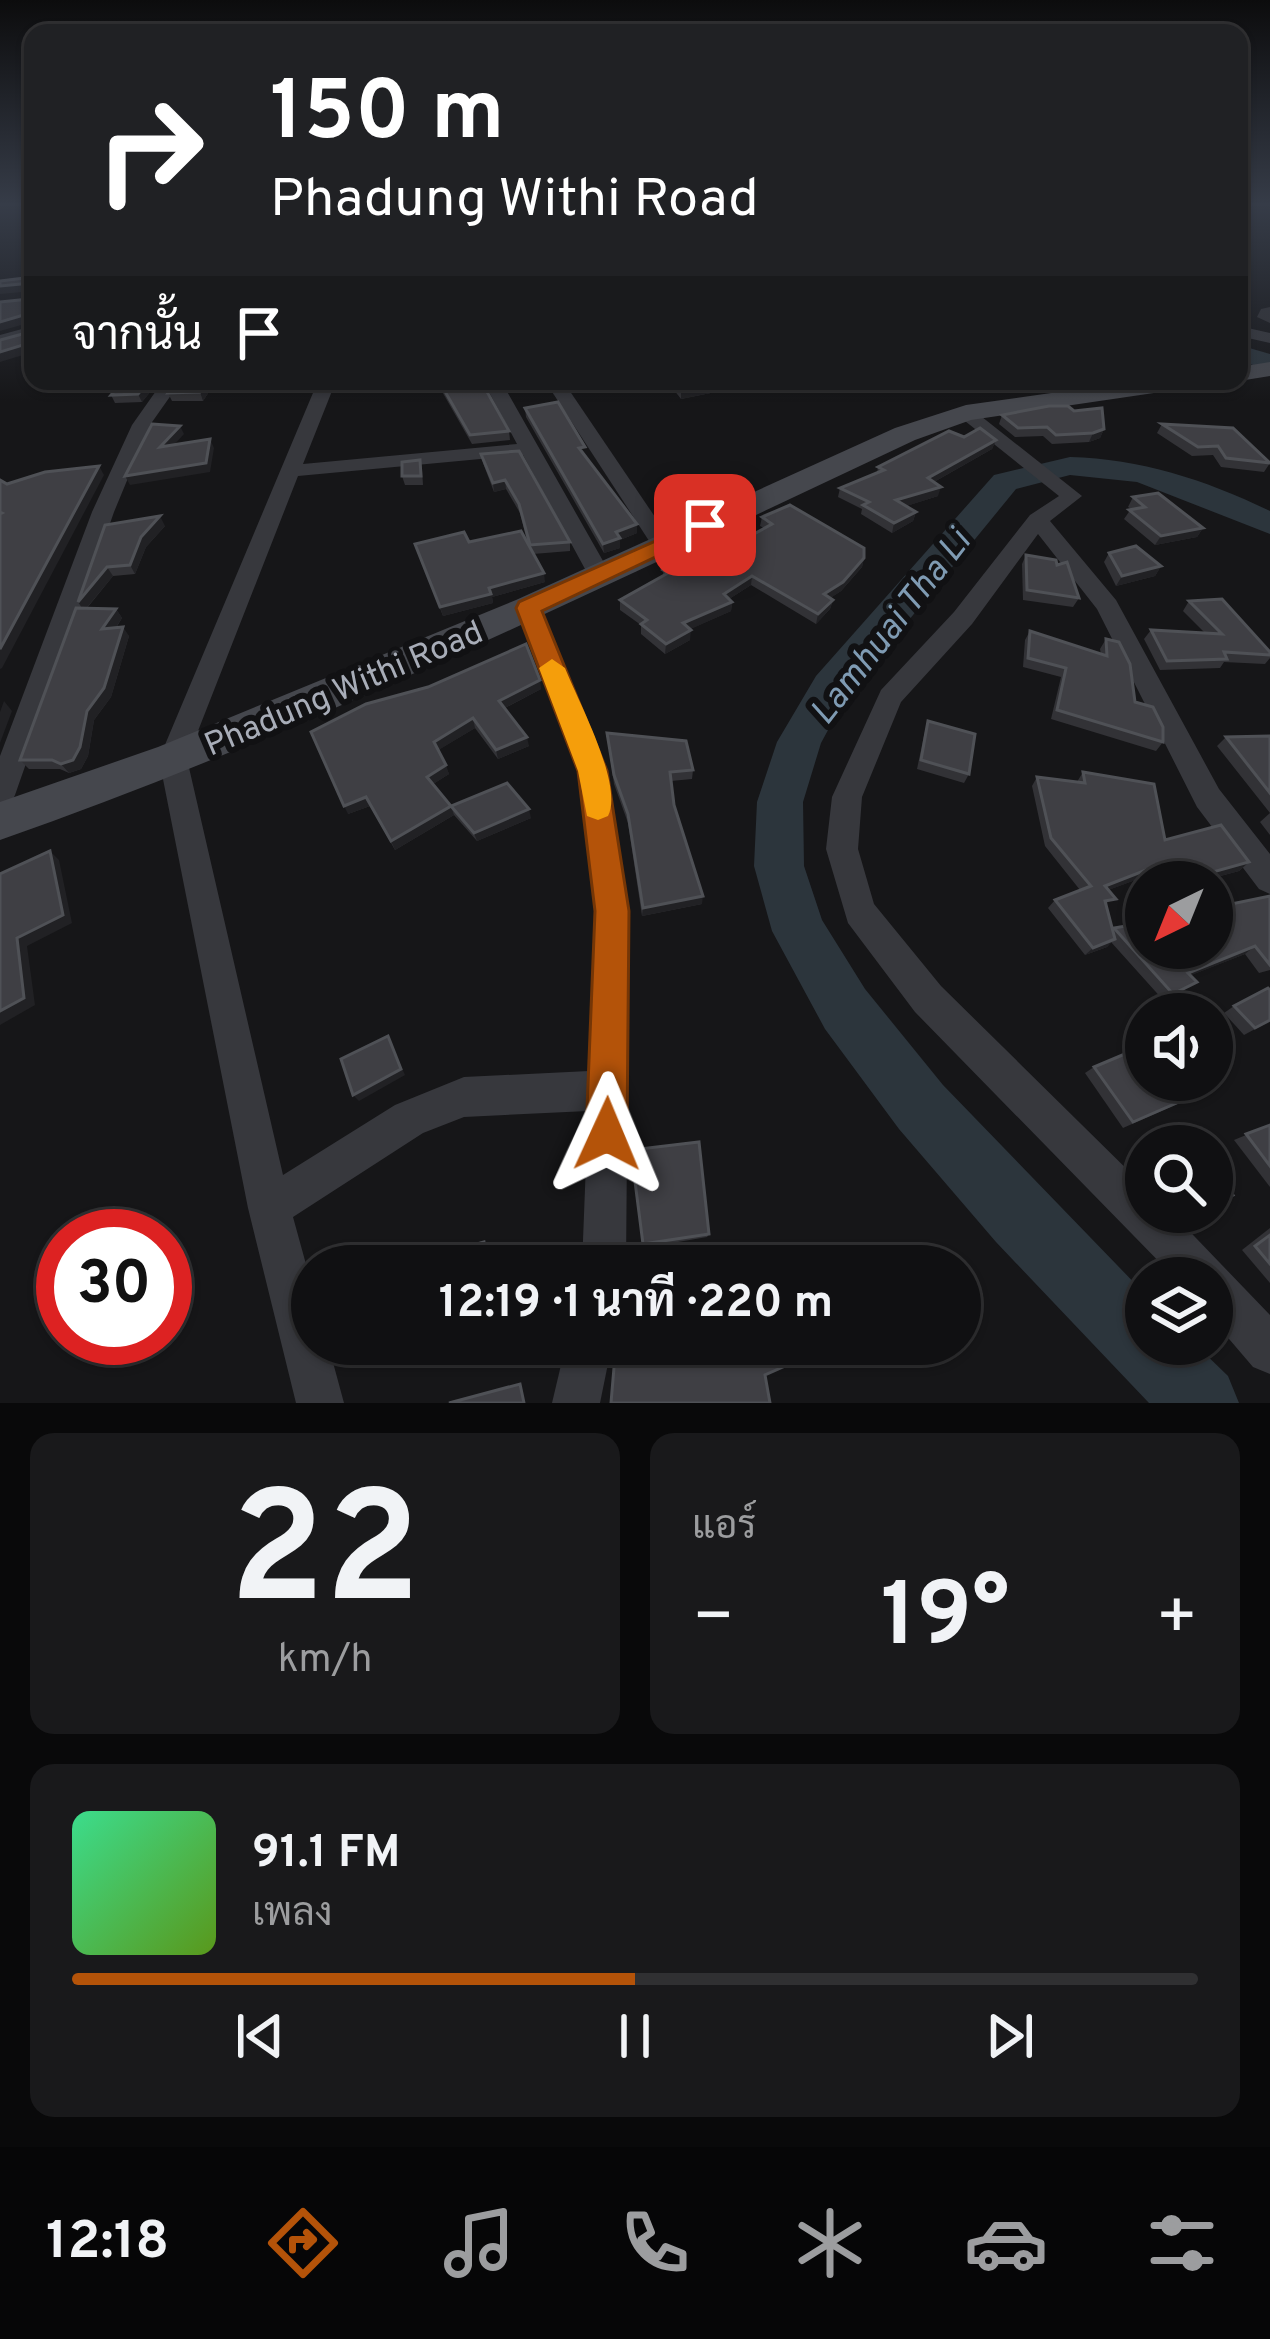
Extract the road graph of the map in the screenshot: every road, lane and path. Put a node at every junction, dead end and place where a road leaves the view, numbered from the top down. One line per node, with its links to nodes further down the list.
1 (166, 390): 14 (street)
2 (323, 390): 8 (street)
3 (497, 390): 7 (street)
4 (560, 390): 10 (street)
5 (1137, 390): 6 (main road, Phadung Withi Road)
6 (973, 419): 9 (street); 10 (main road, Phadung Withi Road)
7 (529, 449): 8 (street); 11 (street)
8 (290, 472): 13 (street)
9 (1038, 520): 17 (street); 21 (street)
10 (663, 545): 11 (main road, Phadung Withi Road)
11 (599, 575): 12 (main road, Phadung Withi Road)
12 (528, 608): 13 (main road, Phadung Withi Road); 18 (street)
13 (172, 760): 15 (main road); 16 (main road); 19 (street)
14 (0, 795)
15 (0, 821)
16 (0, 848)
17 (1270, 879)
18 (608, 1090): 19 (street); 20 (street)
19 (269, 1208): 25 (street)
20 (604, 1245)
21 (1184, 1257)
22 (1233, 1309): 23 (street)
23 (1270, 1350)
24 (584, 1365): 26 (street)
25 (320, 1403)
26 (576, 1403)

